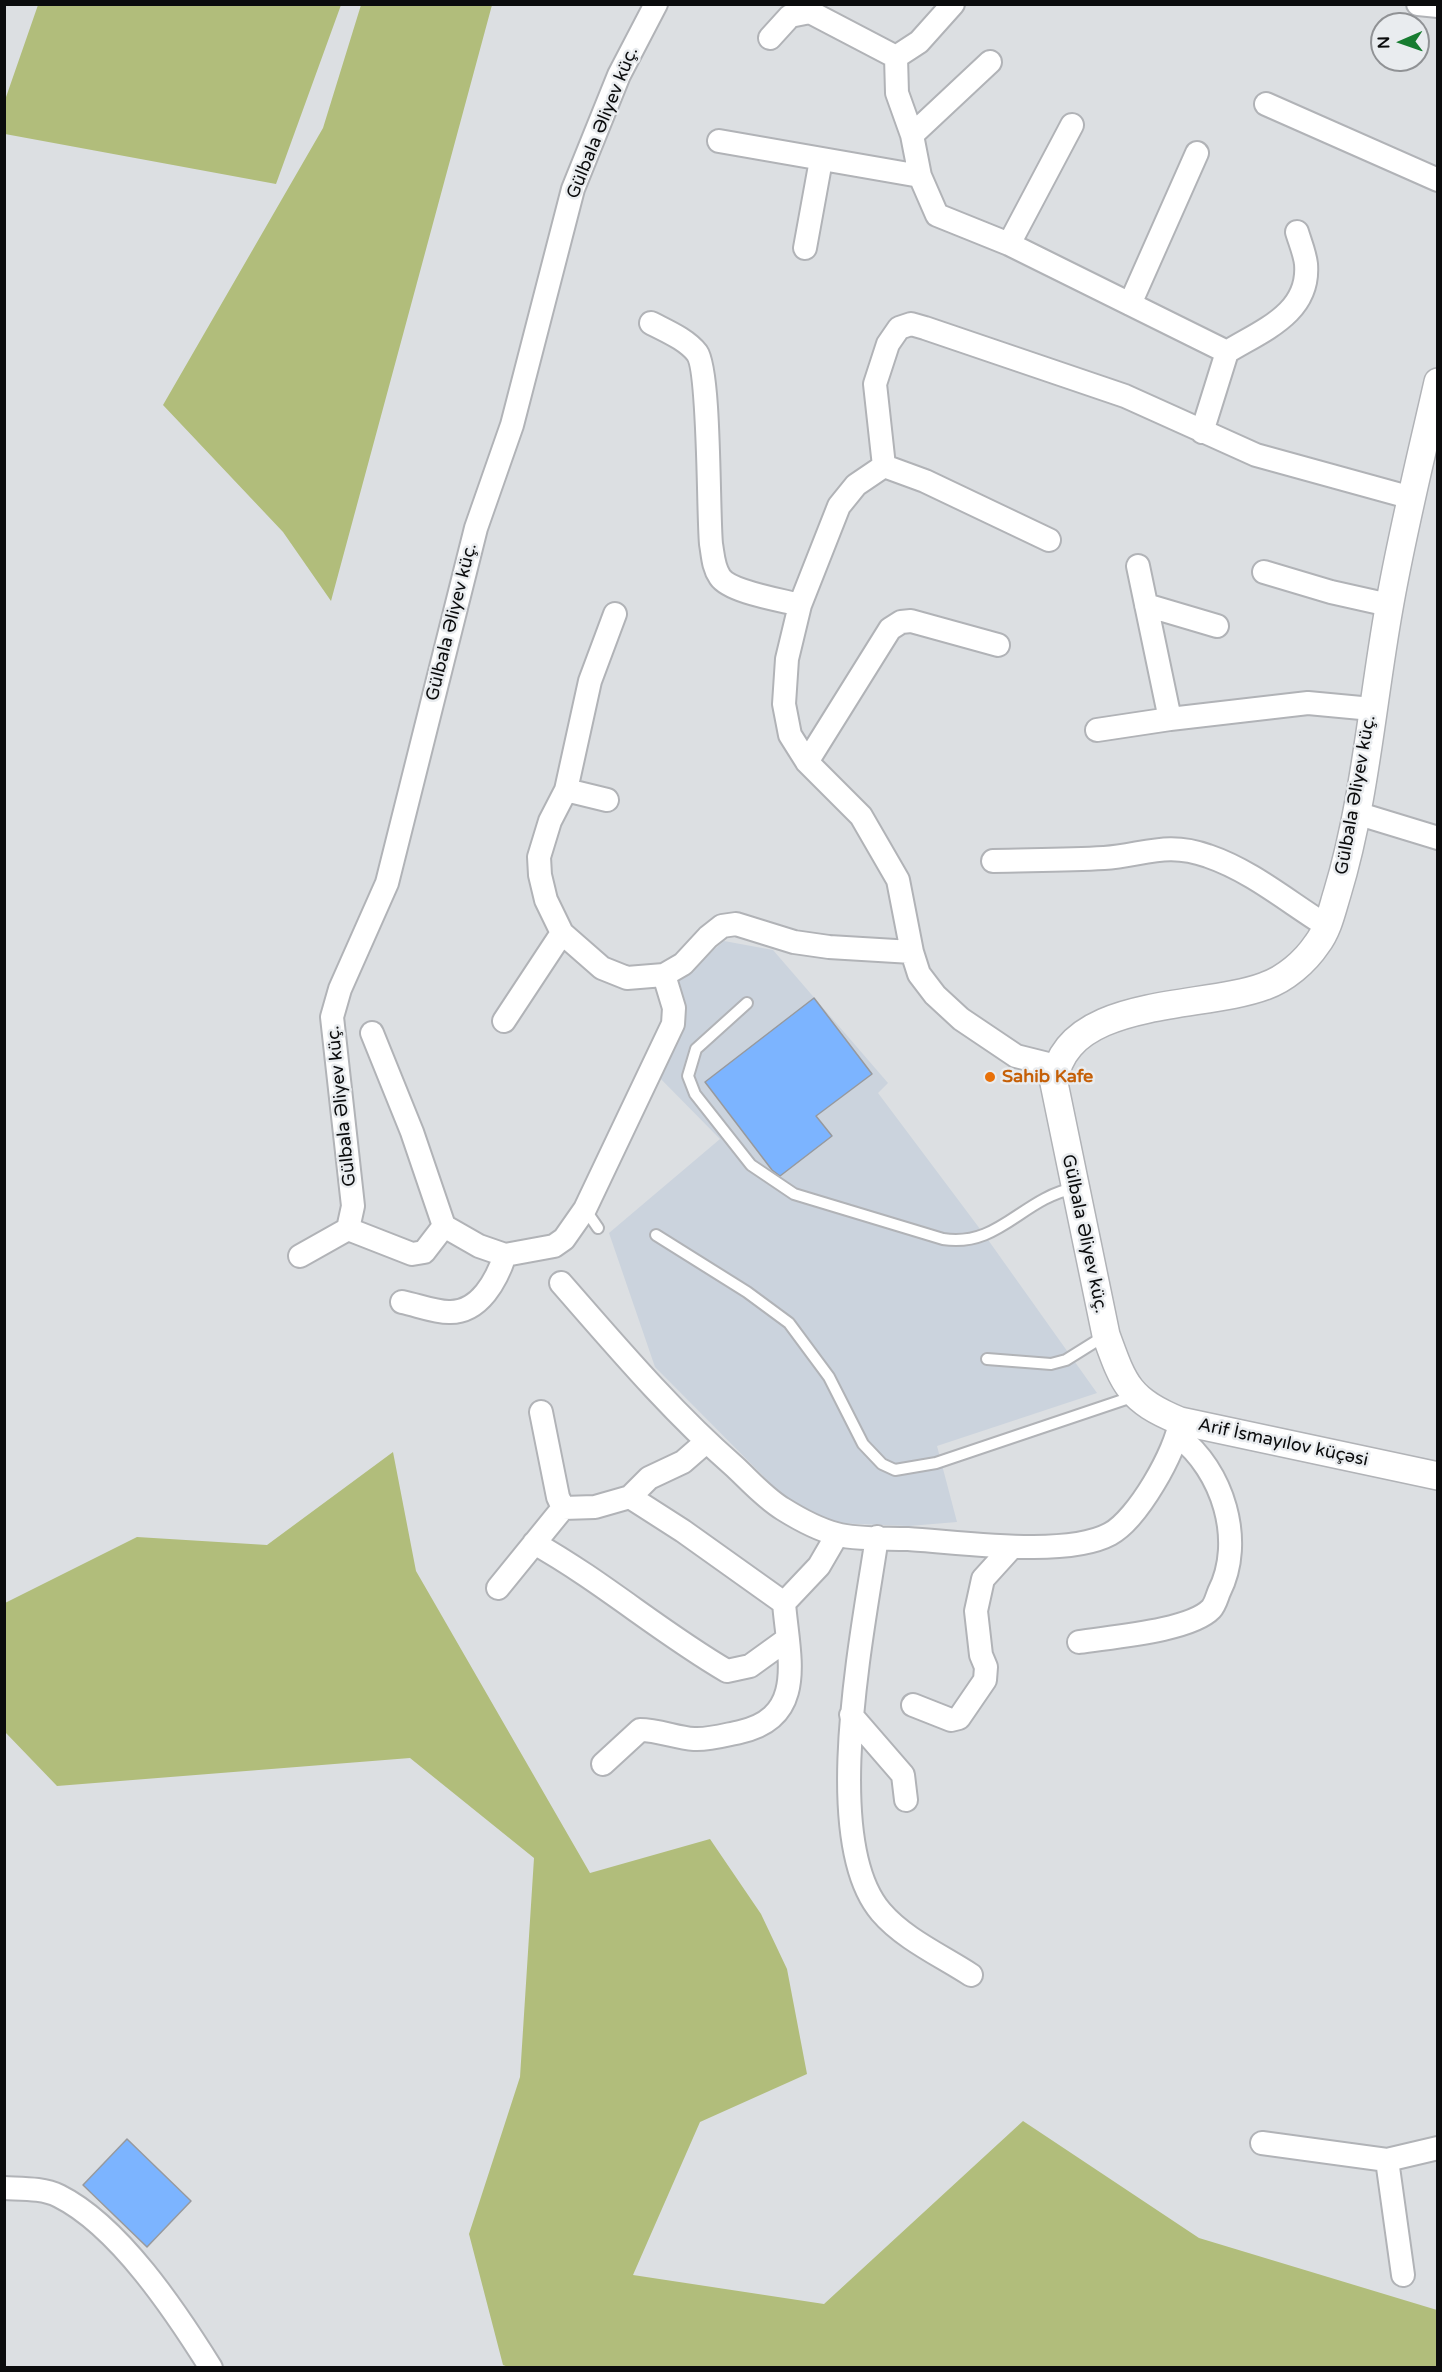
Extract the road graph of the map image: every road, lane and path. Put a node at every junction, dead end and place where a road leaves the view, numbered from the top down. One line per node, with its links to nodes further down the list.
1 (656, 4): 54 (street, Gülbala Əliyev küç.)
2 (953, 4): 6 (street)
3 (1418, 4): 4 (street)
4 (1437, 6)
5 (770, 38): 6 (street)
6 (896, 57): 10 (street)
7 (990, 62): 10 (street)
8 (1266, 104): 15 (street)
9 (1072, 125): 17 (street)
10 (912, 135): 14 (street)
11 (719, 141): 13 (street)
12 (1197, 153): 19 (street)
13 (821, 160): 14 (street); 18 (street)
14 (920, 176): 17 (street)
15 (1437, 180)
16 (1298, 232): 21 (street)
17 (1009, 244): 19 (street)
18 (805, 248)
19 (1130, 304): 21 (street)
20 (651, 323): 29 (street)
21 (1227, 352): 23 (street)
22 (1437, 382): 25 (street, Gülbala Əliyev küç.)
23 (1202, 432): 24 (street); 25 (street)
24 (884, 466): 26 (street); 29 (street)
25 (1412, 498): 30 (street, Gülbala Əliyev küç.)
26 (1049, 540)
27 (1137, 566): 31 (street)
28 (1264, 572): 30 (street)
29 (800, 605): 38 (street)
30 (1389, 605): 35 (street, Gülbala Əliyev küç.)
31 (1146, 606): 33 (street); 36 (street)
32 (615, 614): 39 (street)
33 (1217, 627)
34 (998, 645): 38 (street)
35 (1372, 709): 36 (street); 41 (street, Gülbala Əliyev küç.)
36 (1170, 719): 37 (street)
37 (1097, 730)
38 (807, 762): 46 (street)
39 (566, 790): 40 (street); 45 (street)
40 (607, 800)
41 (1356, 813): 42 (street); 44 (street, Gülbala Əliyev küç.)
42 (1437, 838)
43 (993, 861): 44 (street)
44 (1327, 926): 51 (street, Gülbala Əliyev küç.)
45 (562, 933): 47 (street); 49 (street)
46 (912, 952): 47 (street); 51 (street)
47 (664, 975): 56 (street)
48 (747, 1003): 52 (lane)
49 (504, 1021)
50 (372, 1033): 53 (street)
51 (1056, 1066): 52 (street, Gülbala Əliyev küç.)
52 (1075, 1188): 60 (street, Gülbala Əliyev küç.)
53 (444, 1226): 54 (street); 56 (street)
54 (348, 1229): 57 (street)
55 (656, 1235): 62 (lane)
56 (506, 1255): 59 (street)
57 (300, 1256)
58 (561, 1283): 65 (street)
59 (402, 1302)
60 (1106, 1335): 61 (lane); 62 (street, Gülbala Əliyev küç.)
61 (987, 1359)
62 (1135, 1396): 64 (street, Arif İsmayılov küçəsi)
63 (541, 1412): 68 (street)
64 (1179, 1428): 66 (street, Arif İsmayılov küçəsi); 72 (street); 76 (street)
65 (706, 1442): 67 (street); 69 (street)
66 (1437, 1476)
67 (630, 1497): 68 (street); 74 (street)
68 (563, 1508): 71 (street)
69 (837, 1535): 70 (street); 74 (street)
70 (877, 1537): 72 (street); 78 (street)
71 (534, 1543): 73 (street); 75 (street)
72 (1012, 1547): 77 (street)
73 (498, 1588)
74 (783, 1603): 75 (street)
75 (786, 1640): 79 (street)
76 (1079, 1642)
77 (913, 1705)
78 (851, 1715): 80 (street); 81 (street)
79 (603, 1764)
80 (906, 1800)
81 (971, 1975)
82 (1262, 2143): 84 (street)
83 (1437, 2148): 84 (street)
84 (1386, 2160): 86 (street)
85 (4, 2188): 87 (street)
86 (1403, 2275)
87 (211, 2367)

